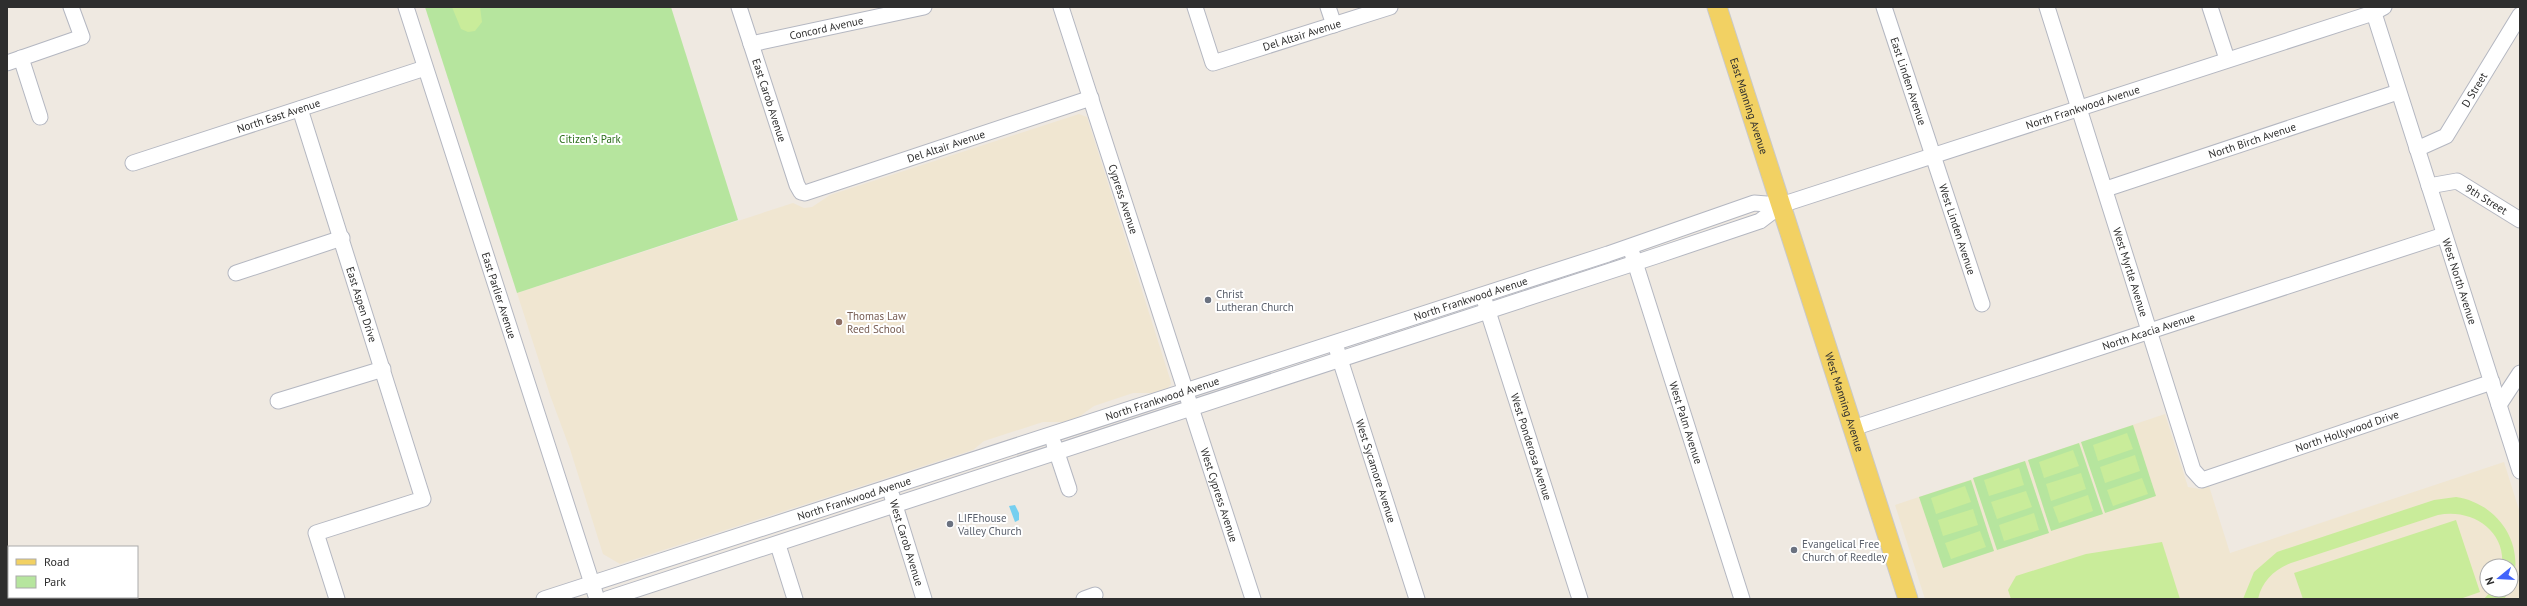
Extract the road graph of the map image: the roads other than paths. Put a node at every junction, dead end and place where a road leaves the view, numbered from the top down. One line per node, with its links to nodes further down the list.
1 (72, 7): 18 (street)
2 (406, 7): 19 (street, East Parlier Avenue)
3 (739, 7): 16 (street, East Carob Avenue)
4 (924, 7): 16 (street, Concord Avenue)
5 (1061, 7): 21 (street, Cypress Avenue)
6 (1195, 7): 15 (street, Del Altair Avenue)
7 (1328, 7): 15 (street)
8 (1390, 7): 15 (street, Del Altair Avenue)
9 (1717, 7): 31 (main road, East Manning Avenue)
10 (1884, 7): 26 (street, East Linden Avenue)
11 (2047, 7): 22 (street, West Myrtle Avenue)
12 (2210, 7): 17 (street)
13 (2376, 9): 17 (street, North Frankwood Avenue); 20 (street, West North Avenue)
14 (2520, 15): 25 (street, D Street)
15 (1334, 25)
16 (752, 44): 30 (street, East Carob Avenue)
17 (2227, 59): 22 (street, North Frankwood Avenue)
18 (14, 60): 24 (street)
19 (425, 68): 23 (street, North East Avenue); 60 (street, East Parlier Avenue)
20 (2398, 92): 25 (street, West North Avenue); 29 (street, North Birch Avenue)
21 (1091, 98): 30 (street, Del Altair Avenue); 47 (street, Cypress Avenue)
22 (2079, 107): 26 (street, North Frankwood Avenue); 29 (street, West Myrtle Avenue)
23 (300, 109): 27 (street, North East Avenue); 34 (street, East Aspen Drive)
24 (40, 117)
25 (2416, 149): 28 (street, West North Avenue)
26 (1931, 155): 31 (street, North Frankwood Avenue); 39 (street, West Linden Avenue)
27 (133, 163)
28 (2429, 186): 32 (street, 9th Street); 33 (street, West North Avenue)
29 (2106, 189): 41 (street, West Myrtle Avenue)
30 (801, 192)
31 (1780, 205): 35 (street, North Frankwood Avenue); 36 (street, North Frankwood Avenue); 51 (main road, West Manning Avenue)
32 (2520, 220)
33 (2444, 235): 41 (street, North Acacia Avenue); 46 (street, West North Avenue)
34 (342, 238): 37 (street); 44 (street, East Aspen Drive)
35 (1630, 247): 36 (street, West Palm Avenue); 38 (street, North Frankwood Avenue)
36 (1635, 262): 40 (street, North Frankwood Avenue); 70 (street, West Palm Avenue)
37 (236, 273)
38 (1482, 295): 40 (street, West Ponderosa Avenue); 42 (street, North Frankwood Avenue)
39 (1982, 304)
40 (1487, 310): 43 (street, North Frankwood Avenue); 69 (street, West Ponderosa Avenue)
41 (2149, 332): 51 (street, North Acacia Avenue); 55 (street, West Myrtle Avenue)
42 (1334, 343): 43 (street, West Sycamore Avenue); 47 (street, North Frankwood Avenue)
43 (1340, 359): 50 (street, North Frankwood Avenue); 68 (street, West Sycamore Avenue)
44 (383, 369): 48 (street); 61 (street, East Aspen Drive)
45 (2520, 373): 49 (street)
46 (2492, 382): 49 (street, West North Avenue); 55 (street, North Hollywood Drive)
47 (1185, 392): 50 (street, West Cypress Avenue); 52 (street, North Frankwood Avenue)
48 (278, 401)
49 (2499, 405): 54 (street, West North Avenue)
50 (1192, 407): 53 (street, North Frankwood Avenue); 67 (street, West Cypress Avenue)
51 (1853, 428): 71 (main road, West Manning Avenue)
52 (1051, 435): 53 (street); 56 (street, North Frankwood Avenue)
53 (1057, 452): 57 (street); 58 (street, North Frankwood Avenue)
54 (2520, 471)
55 (2202, 480)
56 (890, 487): 58 (street, West Carob Avenue); 60 (street, North Frankwood Avenue)
57 (1069, 489)
58 (894, 505): 59 (street, North Frankwood Avenue); 66 (street, West Carob Avenue)
59 (778, 545): 64 (street, North Frankwood Avenue); 65 (street)
60 (592, 583): 62 (street, North Frankwood Avenue); 63 (street, East Parlier Avenue)
61 (337, 599)
62 (544, 599)
63 (597, 599)
64 (607, 599)
65 (795, 599)
66 (924, 599)
67 (1254, 599)
68 (1417, 599)
69 (1580, 599)
70 (1742, 599)
71 (1908, 599)

